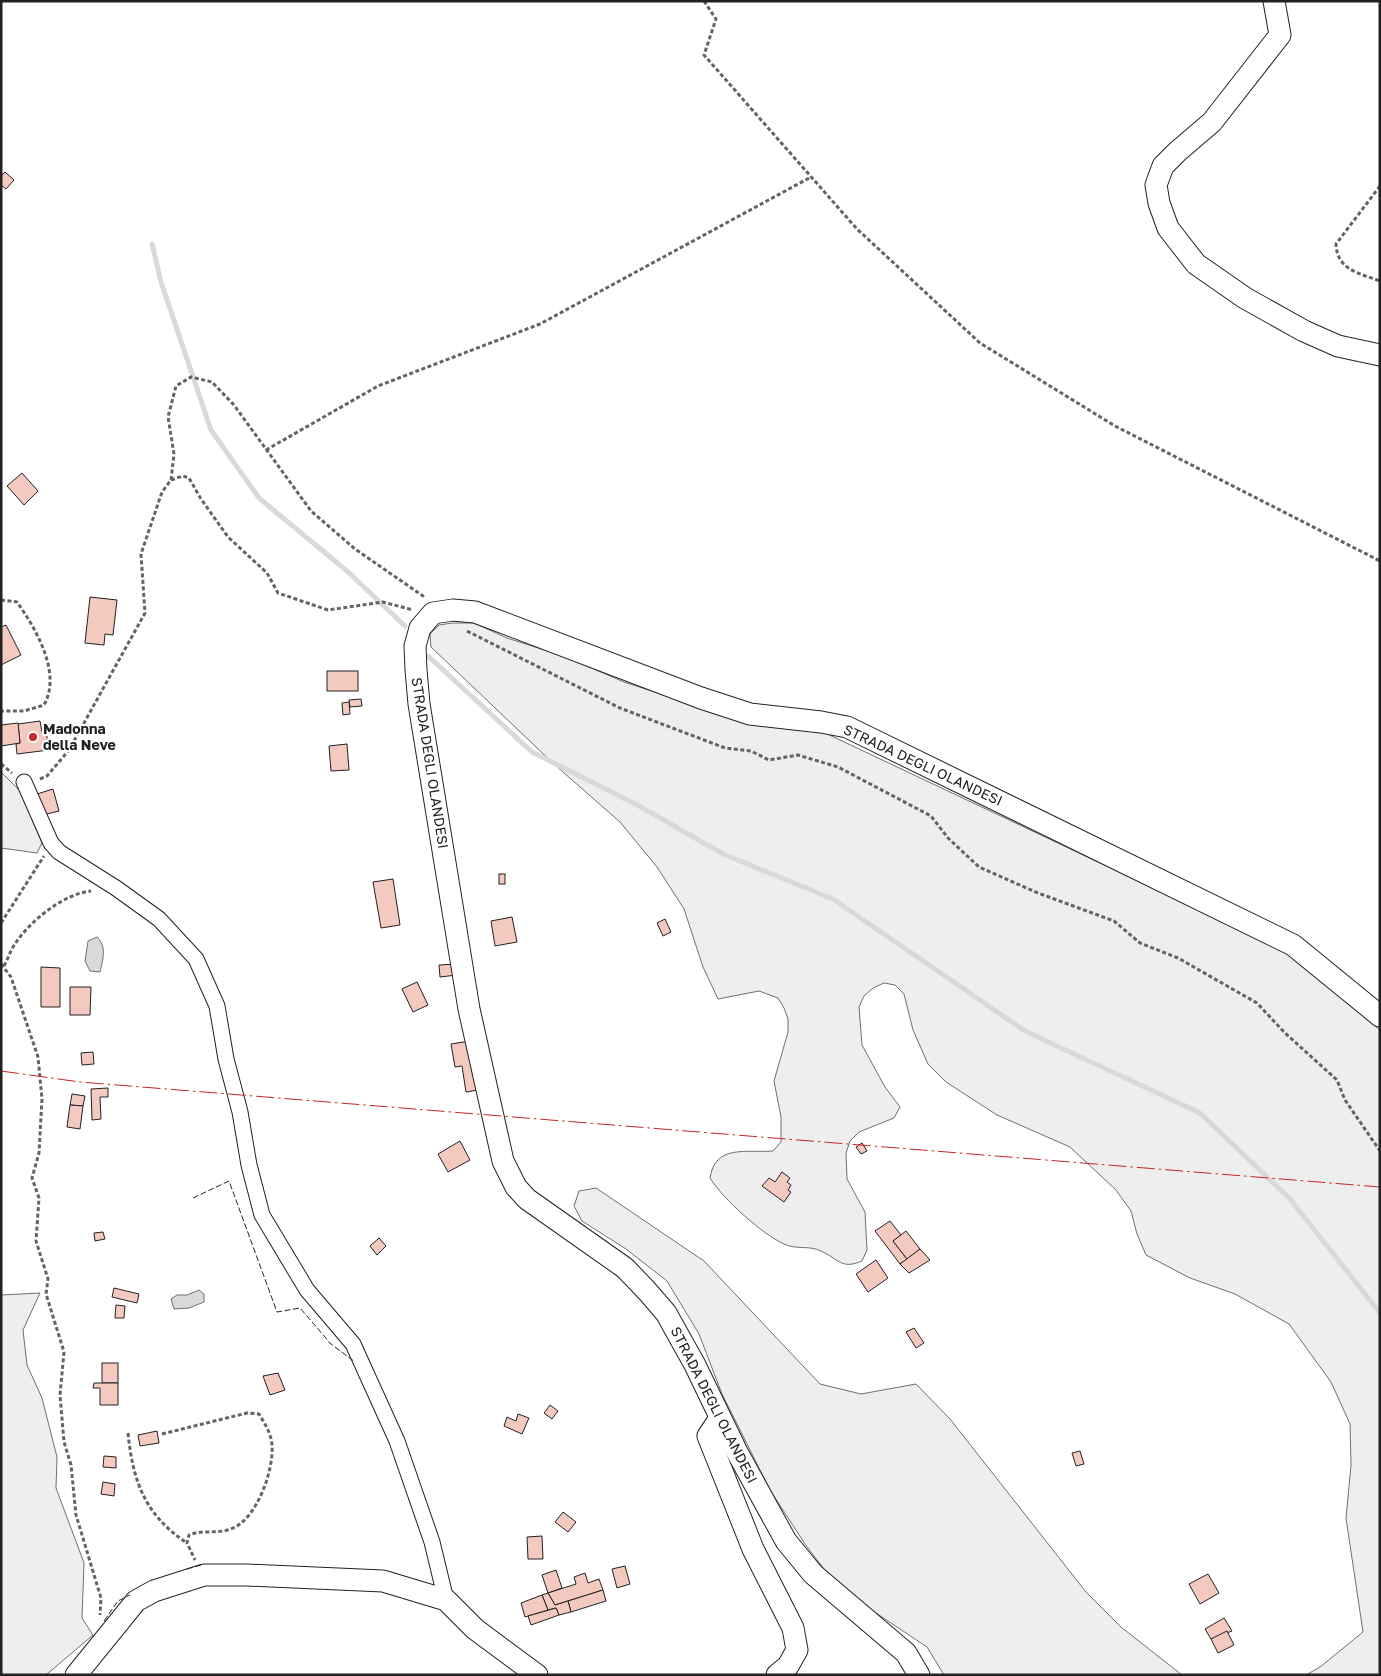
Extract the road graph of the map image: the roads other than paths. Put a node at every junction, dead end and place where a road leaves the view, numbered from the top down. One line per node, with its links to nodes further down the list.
1 (1274, 1): 2 (main road)
2 (1380, 355)
3 (24, 782): 6 (street)
4 (1380, 1016): 5 (main road, STRADA DEGLI OLANDESI)
5 (720, 1418): 9 (main road); 10 (main road, STRADA DEGLI OLANDESI)
6 (446, 1600): 7 (main road); 8 (main road)
7 (76, 1675)
8 (537, 1675)
9 (777, 1675)
10 (919, 1675)

